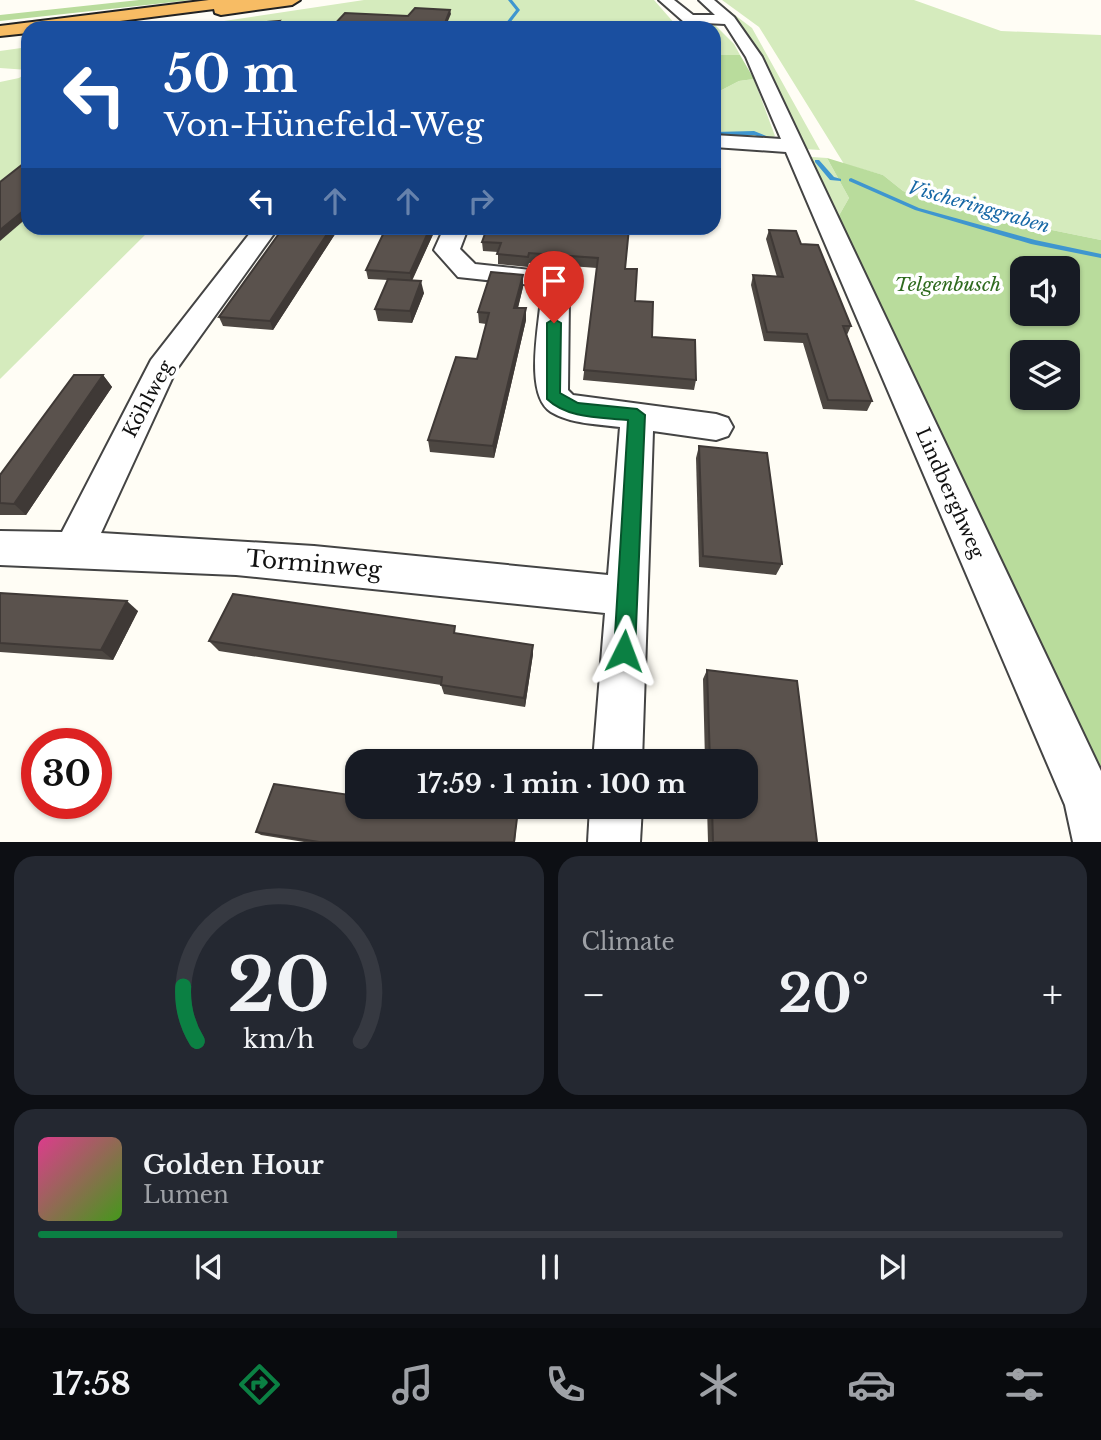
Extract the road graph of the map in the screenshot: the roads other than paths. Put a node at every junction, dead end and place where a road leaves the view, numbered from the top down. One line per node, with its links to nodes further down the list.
1 (247, 0): 7 (highway)
2 (292, 0): 5 (highway)
3 (666, 0): 6 (street)
4 (706, 0): 6 (street, Lindberghweg)
5 (179, 15): 8 (highway); 9 (highway)
6 (730, 20): 17 (street, Lindberghweg)
7 (82, 21)
8 (133, 21)
9 (143, 21)
10 (21, 27): 11 (highway)
11 (0, 29)
12 (21, 37): 13 (highway)
13 (0, 38)
14 (21, 39): 15 (highway)
15 (0, 44)
16 (721, 141): 17 (street)
17 (793, 146): 28 (street, Lindberghweg)
18 (261, 235): 23 (street, Köhlweg)
19 (453, 235): 20 (street)
20 (637, 415): 21 (street); 24 (street)
21 (716, 427)
22 (0, 548): 23 (street, Torminweg)
23 (74, 548): 24 (street, Torminweg)
24 (628, 596): 25 (street)
25 (619, 749)
26 (615, 819): 27 (street)
27 (614, 842)
28 (1100, 842)

